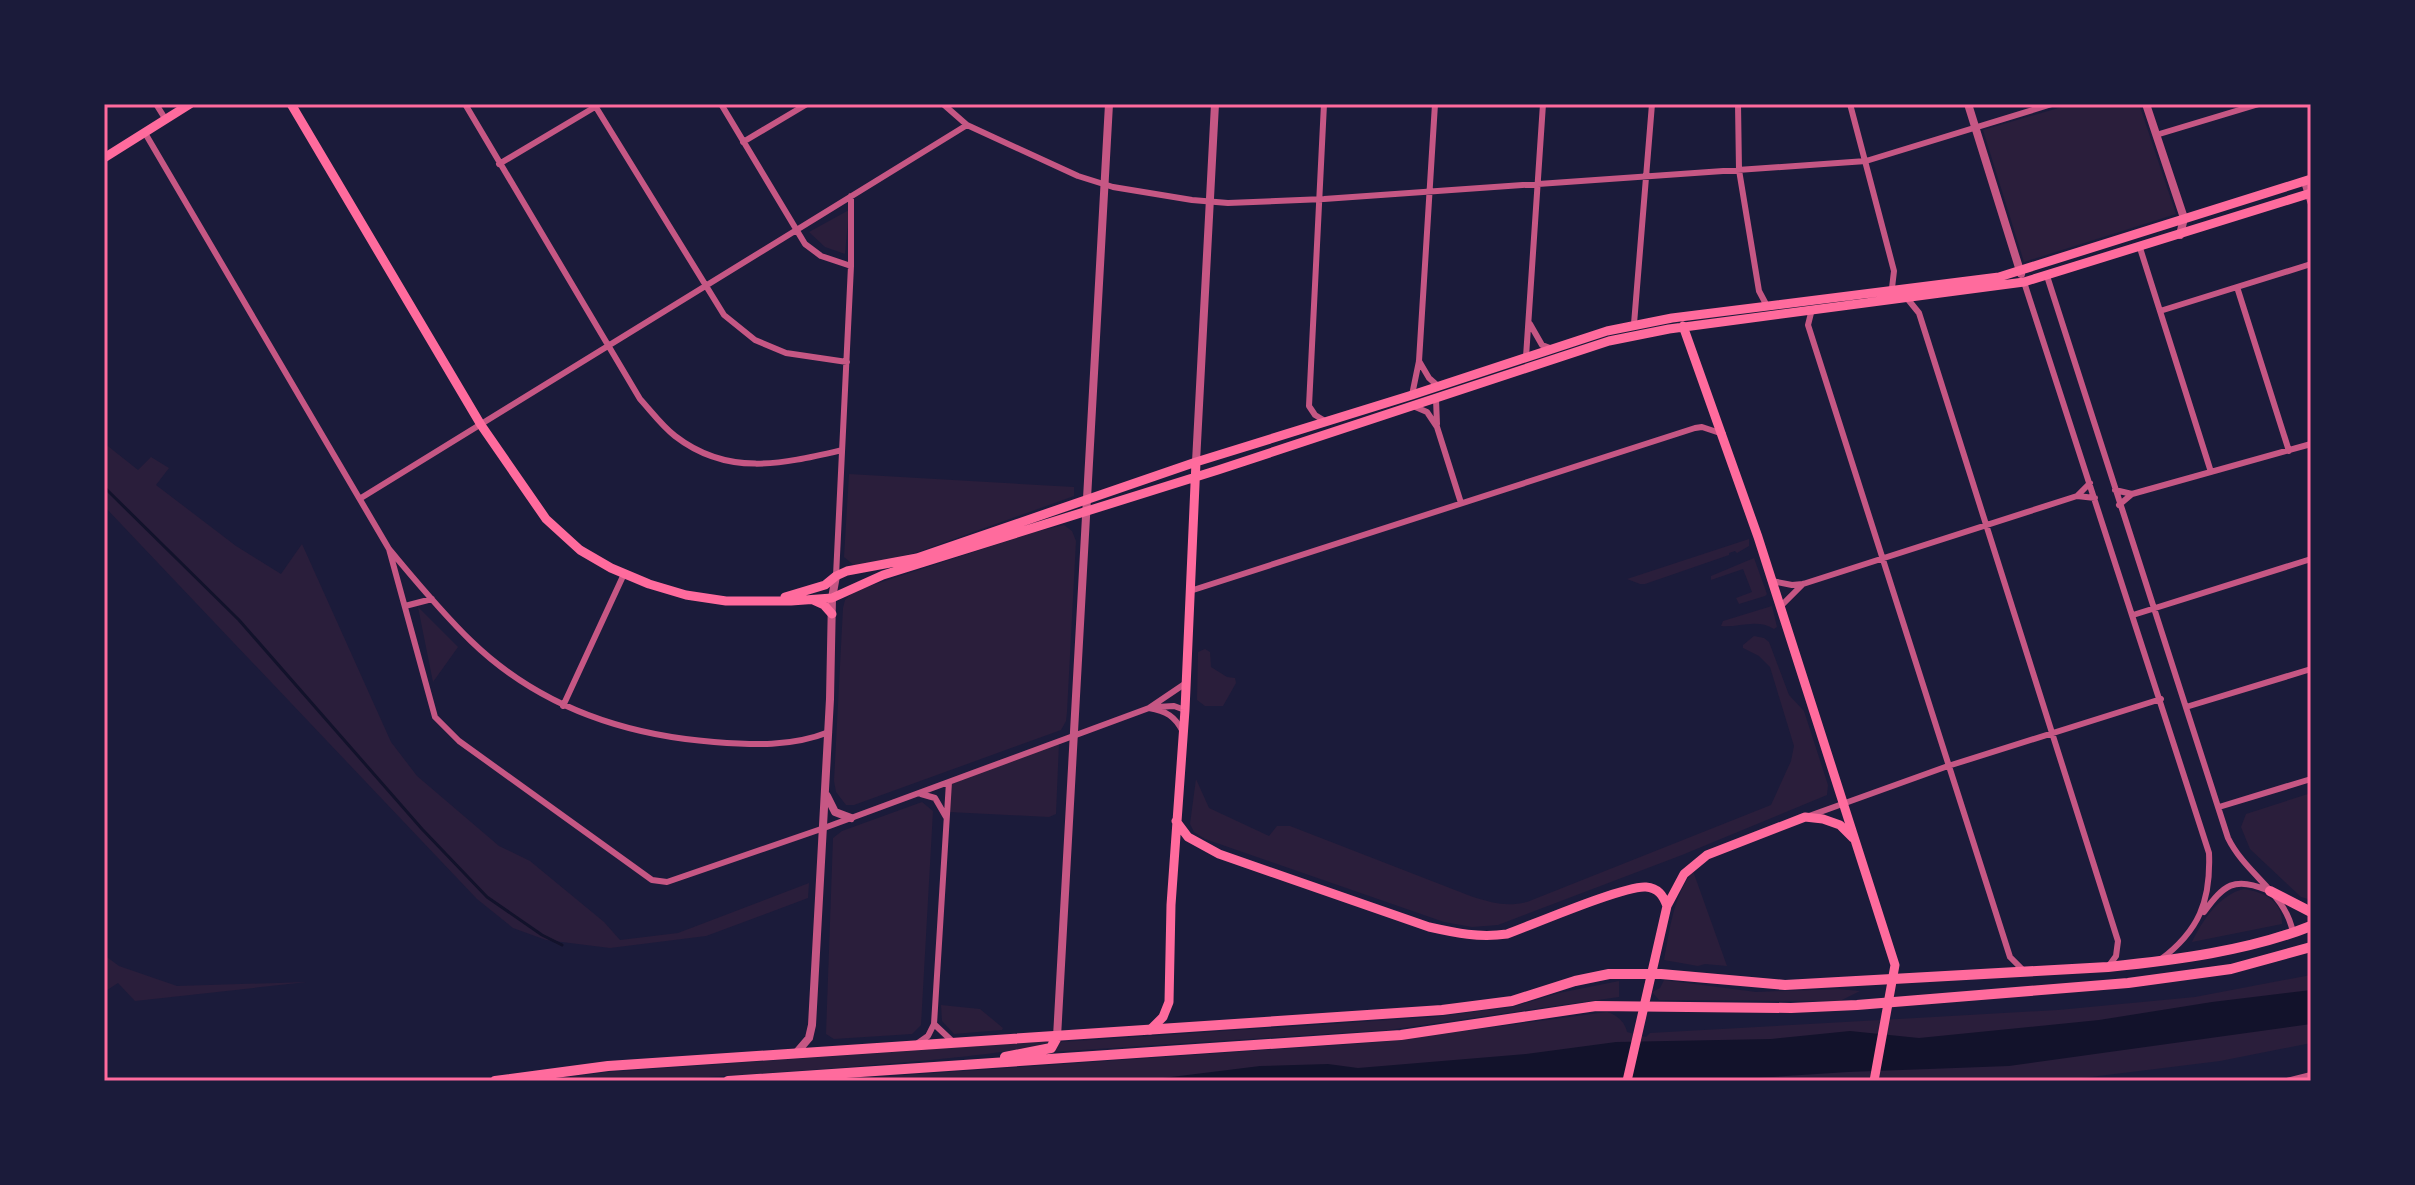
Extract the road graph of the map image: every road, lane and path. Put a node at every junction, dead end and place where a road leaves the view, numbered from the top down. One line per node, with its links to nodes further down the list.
1 (156, 104): 21 (street)
2 (190, 104): 21 (main road)
3 (291, 104): 69 (main road)
4 (465, 104): 29 (street)
5 (721, 104): 26 (street)
6 (807, 104): 26 (street)
7 (943, 104): 22 (street)
8 (1109, 104): 34 (street)
9 (1215, 104): 39 (street)
10 (1324, 104): 38 (street)
11 (1435, 104): 35 (street)
12 (1543, 104): 33 (street)
13 (1652, 104): 31 (street)
14 (1738, 104): 30 (street)
15 (1850, 104): 28 (street)
16 (1968, 104): 23 (street)
17 (2052, 104): 23 (street)
18 (2146, 104): 25 (street)
19 (2259, 104): 25 (street)
20 (597, 105): 29 (street); 49 (street)
21 (166, 120): 24 (main road)
22 (967, 125): 34 (street); 36 (street)
23 (1975, 126): 28 (street); 46 (street)
24 (145, 133): 27 (main road); 83 (street)
25 (2156, 135): 40 (street)
26 (743, 142): 41 (street)
27 (104, 158)
28 (1866, 161): 30 (street); 51 (street)
29 (499, 164): 60 (street)
30 (1739, 170): 31 (street); 53 (street)
31 (1647, 176): 33 (street); 58 (street)
32 (2307, 180): 37 (street); 40 (main road)
33 (1538, 183): 35 (street); 57 (street)
34 (1105, 185): 39 (street); 87 (street)
35 (1429, 190): 38 (street); 63 (street)
36 (851, 196): 41 (street); 45 (street)
37 (2310, 197): 42 (main road)
38 (1320, 199): 39 (street); 68 (street)
39 (1210, 201): 75 (street)
40 (2184, 218): 42 (street); 46 (main road)
41 (795, 231): 45 (street); 49 (street)
42 (2180, 235): 43 (main road)
43 (2140, 248): 47 (main road); 55 (street)
44 (2311, 264): 50 (street)
45 (851, 266): 64 (street)
46 (2020, 270): 48 (street); 51 (main road)
47 (2047, 276): 48 (main road); 80 (street)
48 (2024, 282): 52 (main road); 79 (street)
49 (705, 287): 60 (street); 64 (street)
50 (2237, 287): 55 (street); 74 (street)
51 (1892, 288): 53 (main road)
52 (1906, 297): 54 (main road); 89 (street)
53 (1767, 306): 56 (main road)
54 (1812, 309): 59 (main road); 92 (street)
55 (2160, 311): 76 (street)
56 (1672, 318): 58 (main road); 59 (main road)
57 (1529, 321): 61 (street); 62 (street)
58 (1634, 324): 61 (main road)
59 (1685, 327): 66 (main road); 71 (main road)
60 (607, 347): 69 (street); 73 (street)
61 (1551, 349): 62 (main road)
62 (1526, 357): 65 (main road)
63 (1419, 361): 65 (street); 67 (street)
64 (847, 362): 73 (street)
65 (1438, 386): 67 (main road)
66 (1436, 399): 67 (main road); 70 (street)
67 (1412, 401): 68 (main road); 70 (street); 77 (main road)
68 (1326, 422): 75 (main road)
69 (481, 425): 83 (street); 93 (main road)
70 (1437, 427): 86 (street)
71 (1723, 434): 86 (street); 95 (main road)
72 (2311, 444): 74 (street)
73 (842, 450): 94 (street)
74 (2289, 451): 76 (street)
75 (1196, 462): 77 (main road); 87 (main road)
76 (2211, 472): 81 (street)
77 (1194, 477): 78 (main road); 85 (main road)
78 (1174, 483): 85 (main road); 87 (main road)
79 (2090, 483): 82 (street); 84 (street)
80 (2115, 490): 81 (street); 88 (street)
81 (2132, 494): 88 (street)
82 (2077, 496): 84 (street); 89 (street)
83 (361, 498): 90 (street)
84 (2095, 498): 106 (street)
85 (1193, 499): 97 (main road)
86 (1461, 503): 97 (street)
87 (1087, 505): 94 (main road); 98 (main road); 116 (street)
88 (2119, 505): 104 (street)
89 (1985, 524): 92 (street); 115 (street)
90 (389, 549): 99 (street); 102 (street)
91 (2311, 559): 104 (street)
92 (1881, 560): 96 (street); 118 (street)
93 (624, 574): 101 (main road); 110 (street)
94 (836, 576): 98 (street); 101 (main road)
95 (1772, 581): 96 (street); 103 (main road)
96 (1803, 584): 103 (street)
97 (1190, 591): 108 (main road)
98 (832, 598): 100 (main road); 105 (street)
99 (432, 599): 102 (street); 110 (street)
100 (810, 599): 101 (main road); 105 (main road)
101 (770, 601)
102 (405, 606): 129 (street)
103 (1780, 607): 123 (main road)
104 (2155, 609): 106 (street); 111 (street)
105 (832, 614): 114 (street)
106 (2133, 615): 109 (street)
107 (2311, 669): 111 (street)
108 (1186, 683): 112 (street); 113 (main road)
109 (2161, 699): 115 (street); 134 (street)
110 (563, 706): 114 (street)
111 (2186, 707): 124 (street)
112 (1149, 708): 113 (street); 116 (street); 117 (street)
113 (1185, 710): 117 (main road)
114 (829, 732): 121 (street)
115 (2051, 733): 118 (street); 140 (street)
116 (1075, 734): 120 (street); 148 (street)
117 (1183, 734): 128 (main road)
118 (1948, 766): 123 (street); 141 (street)
119 (2311, 779): 124 (street)
120 (949, 782): 122 (street); 127 (street)
121 (826, 792): 126 (street); 129 (street)
122 (914, 795): 126 (street); 127 (street)
123 (1844, 804): 125 (street); 130 (main road)
124 (2219, 807): 131 (street)
125 (1805, 817): 130 (main road); 132 (main road)
126 (851, 818): 129 (street)
127 (947, 820): 146 (street)
128 (1176, 821): 132 (main road); 147 (main road)
129 (824, 828): 151 (street)
130 (1855, 839): 143 (main road)
131 (2270, 891): 133 (highway); 134 (street); 136 (street)
132 (1667, 906): 142 (main road)
133 (2311, 912)
134 (2200, 917): 139 (street)
135 (2311, 926): 136 (highway)
136 (2293, 933): 138 (highway); 139 (highway)
137 (2311, 947): 138 (highway)
138 (2270, 960): 144 (highway)
139 (2158, 961): 140 (highway)
140 (2108, 967): 141 (highway)
141 (2026, 971): 143 (highway)
142 (1651, 974): 143 (highway); 145 (main road); 147 (highway)
143 (1894, 980): 144 (main road)
144 (1888, 1009): 145 (highway); 157 (main road)
145 (1643, 1011): 152 (highway); 156 (main road)
146 (934, 1024): 149 (street); 150 (street)
147 (1150, 1030): 148 (highway)
148 (1057, 1037): 149 (highway); 152 (highway)
149 (953, 1041): 150 (highway)
150 (917, 1044): 151 (highway)
151 (793, 1054): 154 (highway)
152 (959, 1065): 155 (highway)
153 (2311, 1075): 158 (street)
154 (495, 1081)
155 (728, 1081)
156 (1627, 1081)
157 (1874, 1081)
158 (2287, 1081)

